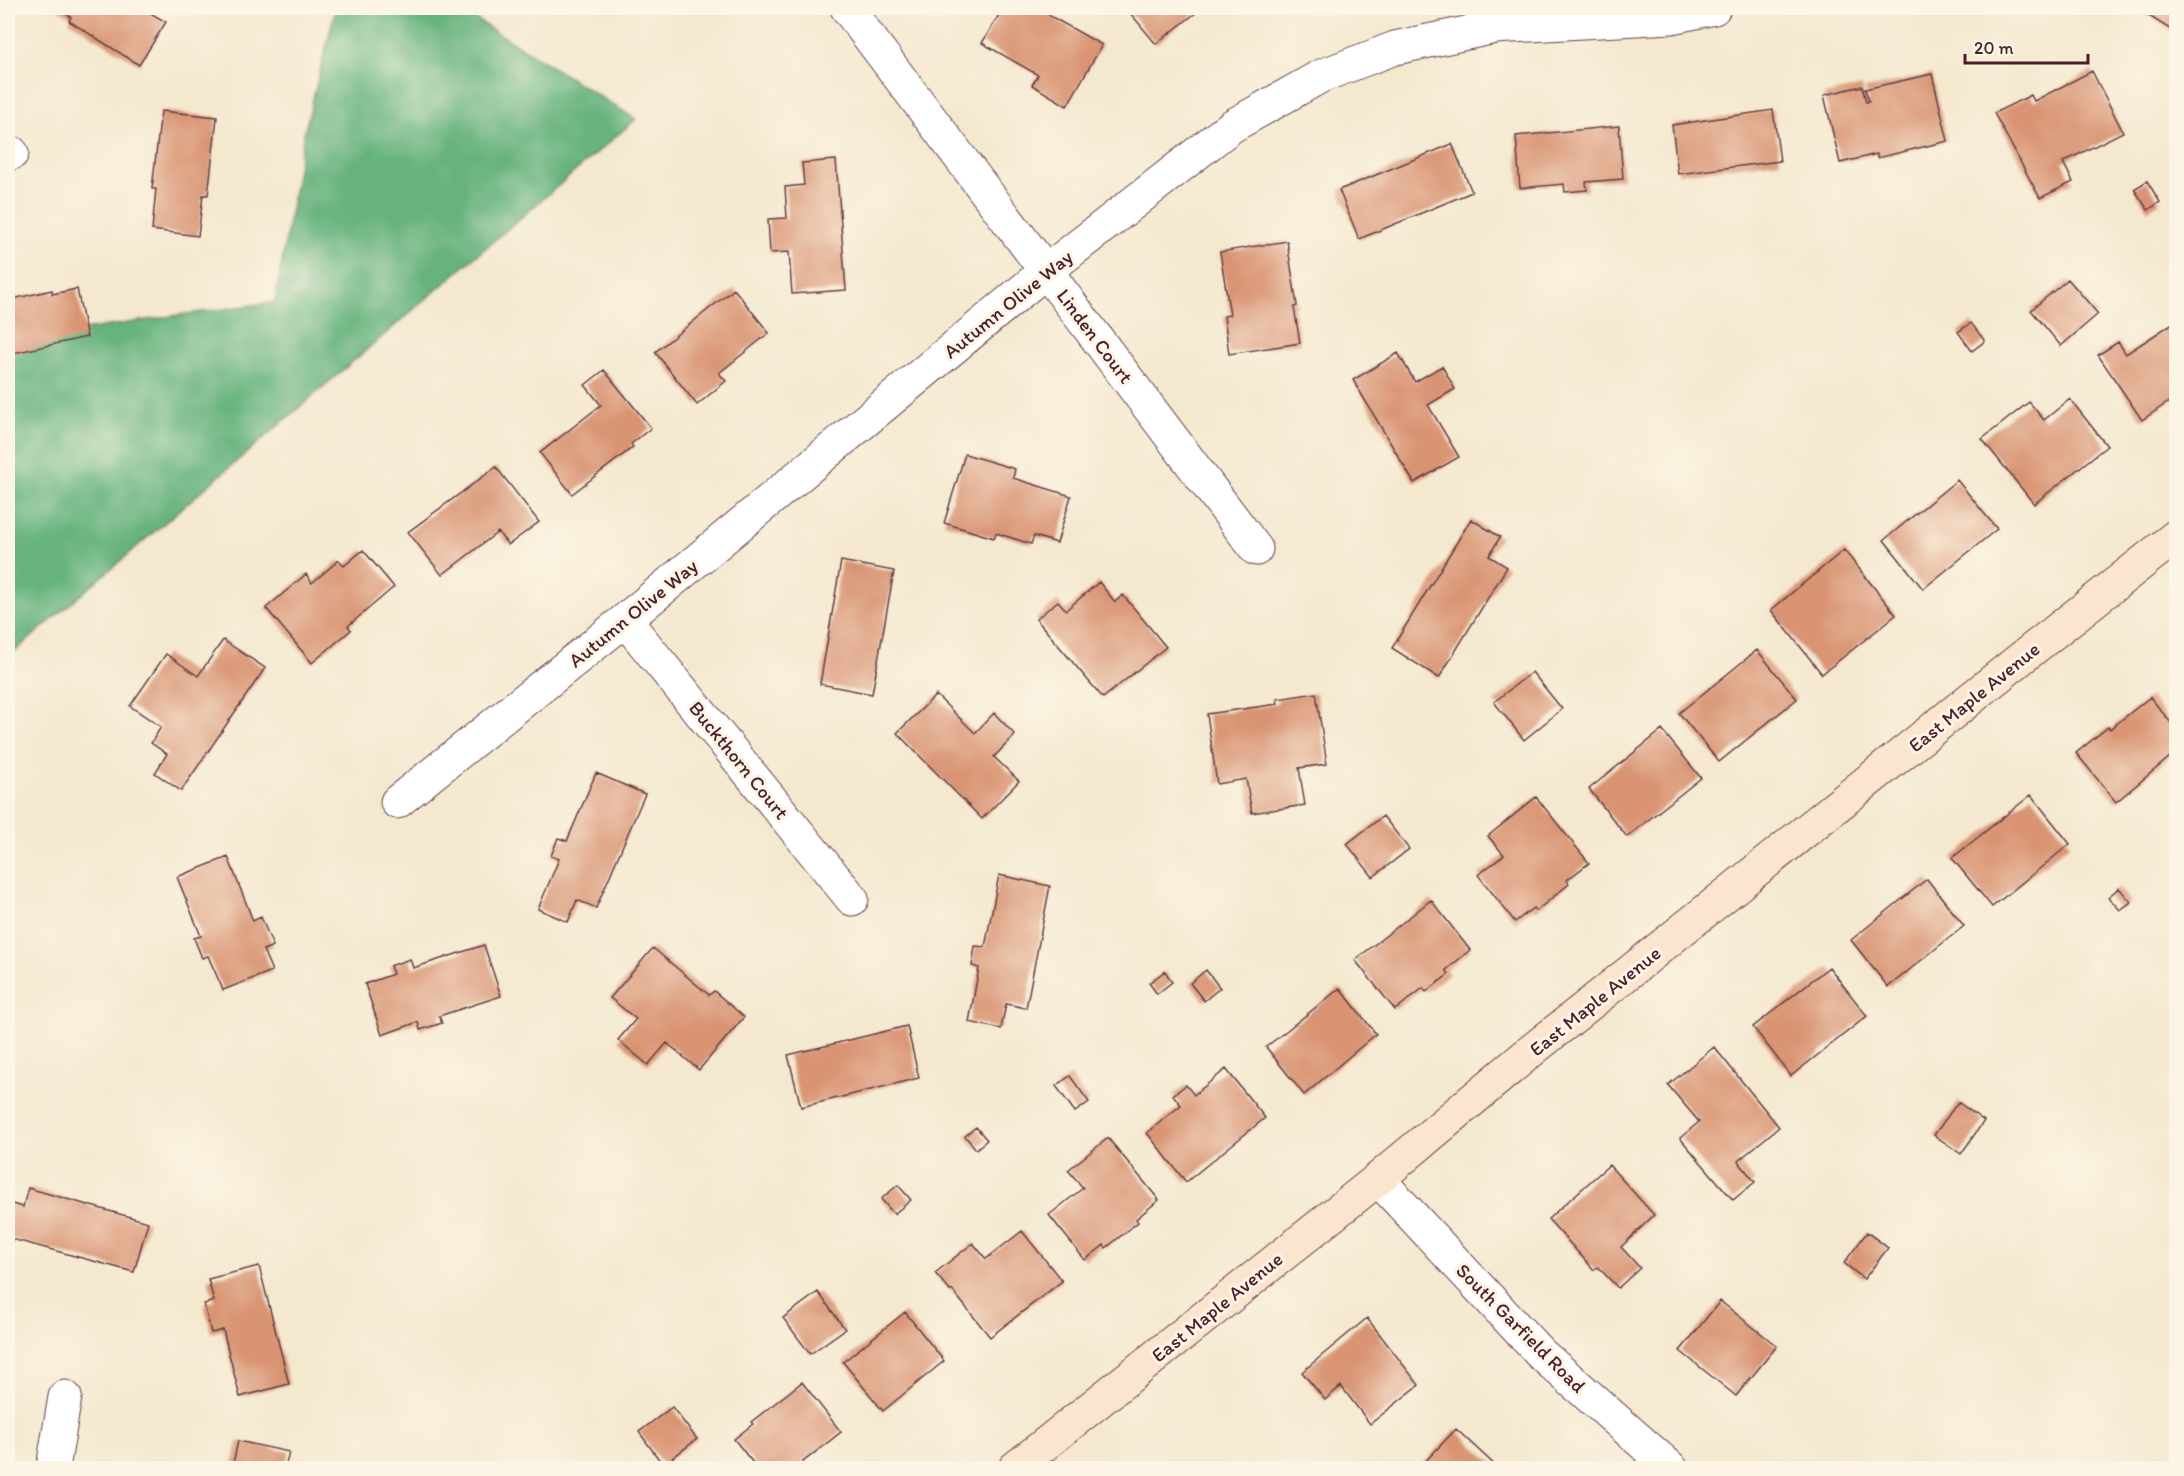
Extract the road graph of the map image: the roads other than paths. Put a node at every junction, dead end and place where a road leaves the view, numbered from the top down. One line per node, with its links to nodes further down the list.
1 (847, 8): 3 (street, Linden Court)
2 (1714, 8): 3 (street, Autumn Olive Way)
3 (1046, 271): 5 (street, Linden Court); 6 (street, Autumn Olive Way)
4 (2176, 536): 9 (main road, East Maple Avenue)
5 (1256, 549)
6 (625, 620): 7 (street, Autumn Olive Way); 8 (street, Buckthorn Court)
7 (397, 802)
8 (852, 900)
9 (1378, 1179): 12 (main road, East Maple Avenue); 13 (street, South Garfield Road)
10 (65, 1397): 11 (street)
11 (52, 1468)
12 (1015, 1468)
13 (1671, 1468)

